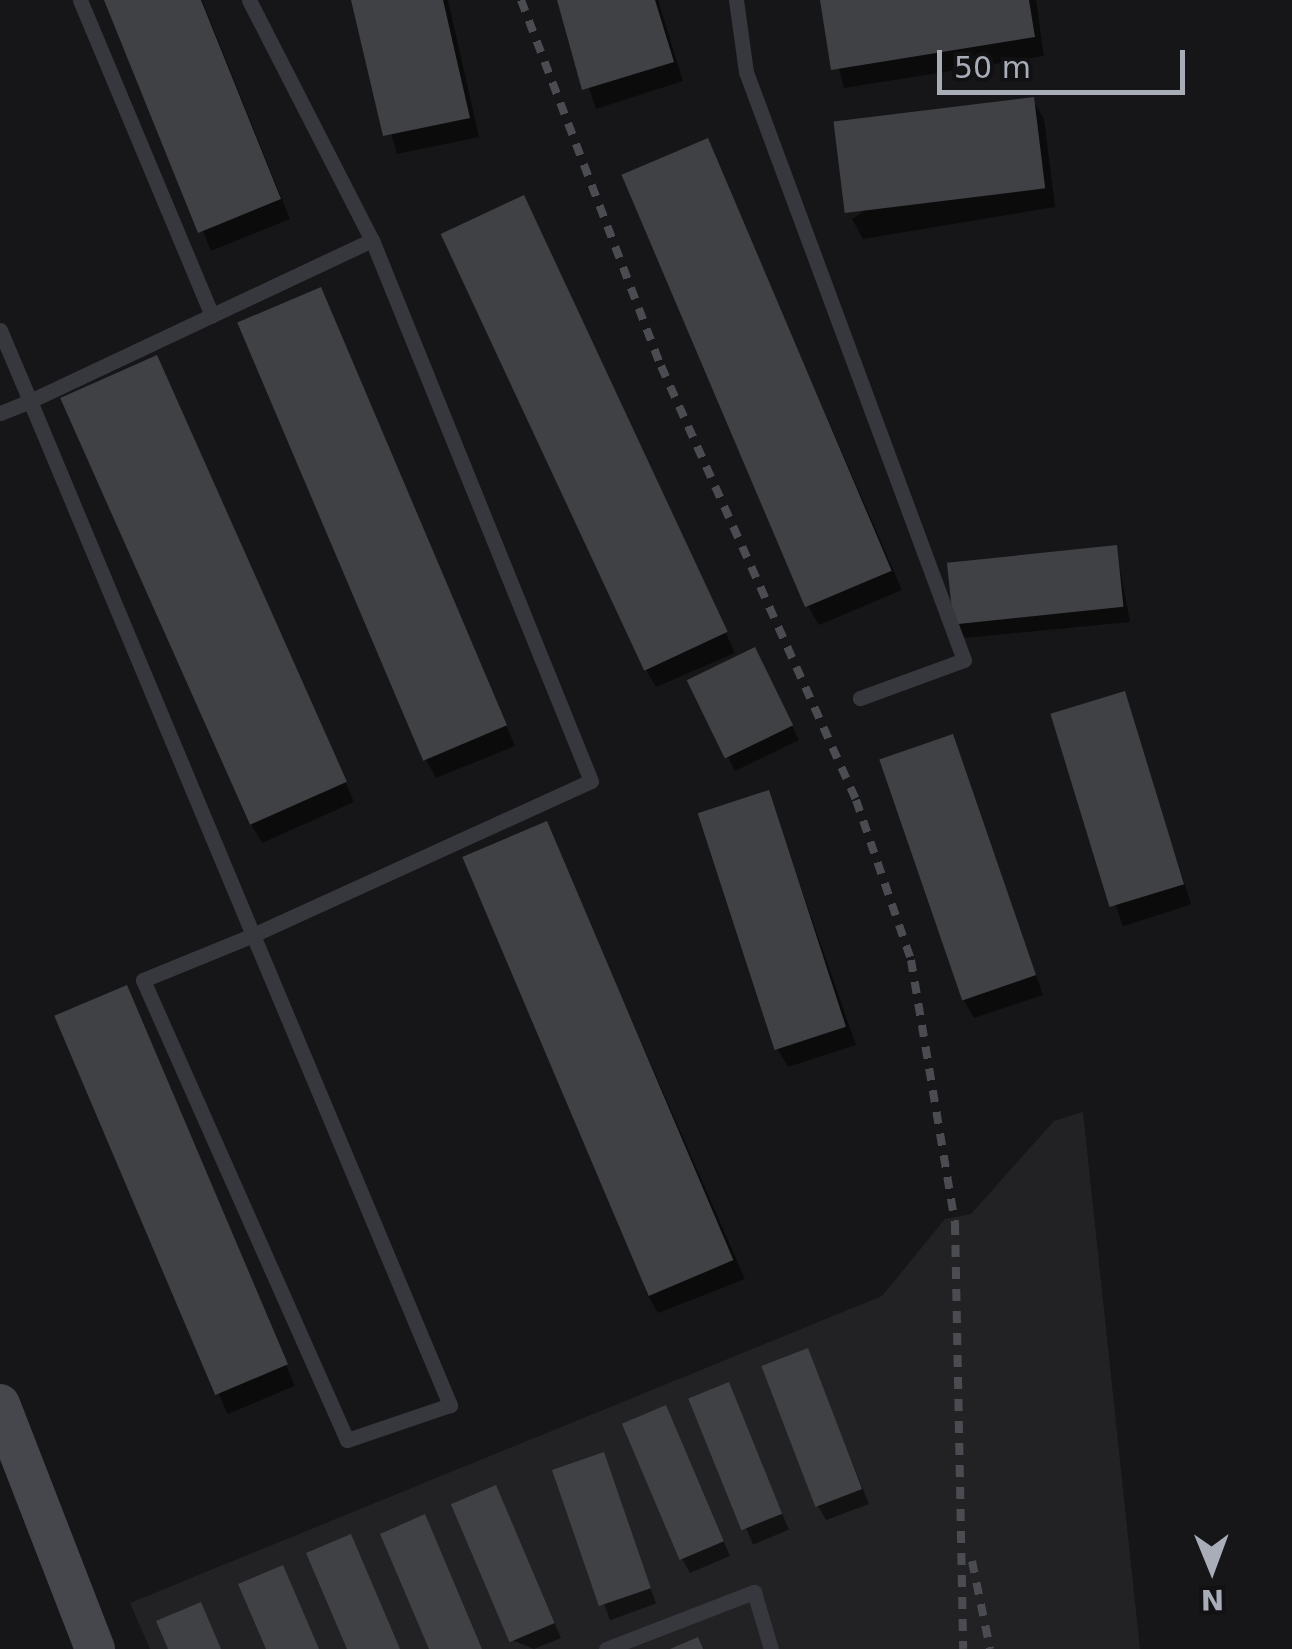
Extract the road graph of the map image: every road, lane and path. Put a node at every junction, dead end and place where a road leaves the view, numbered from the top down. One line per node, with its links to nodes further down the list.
1 (80, 0): 5 (lane)
2 (248, 0): 4 (lane)
3 (736, 0): 9 (lane)
4 (372, 240): 5 (lane); 10 (lane)
5 (212, 315): 7 (lane)
6 (0, 330): 7 (lane)
7 (30, 402): 8 (lane); 10 (lane)
8 (0, 413)
9 (860, 698)
10 (253, 935): 10 (lane)
11 (0, 1404): 12 (main road)
12 (95, 1649)
13 (606, 1649): 14 (lane)
14 (771, 1649)

